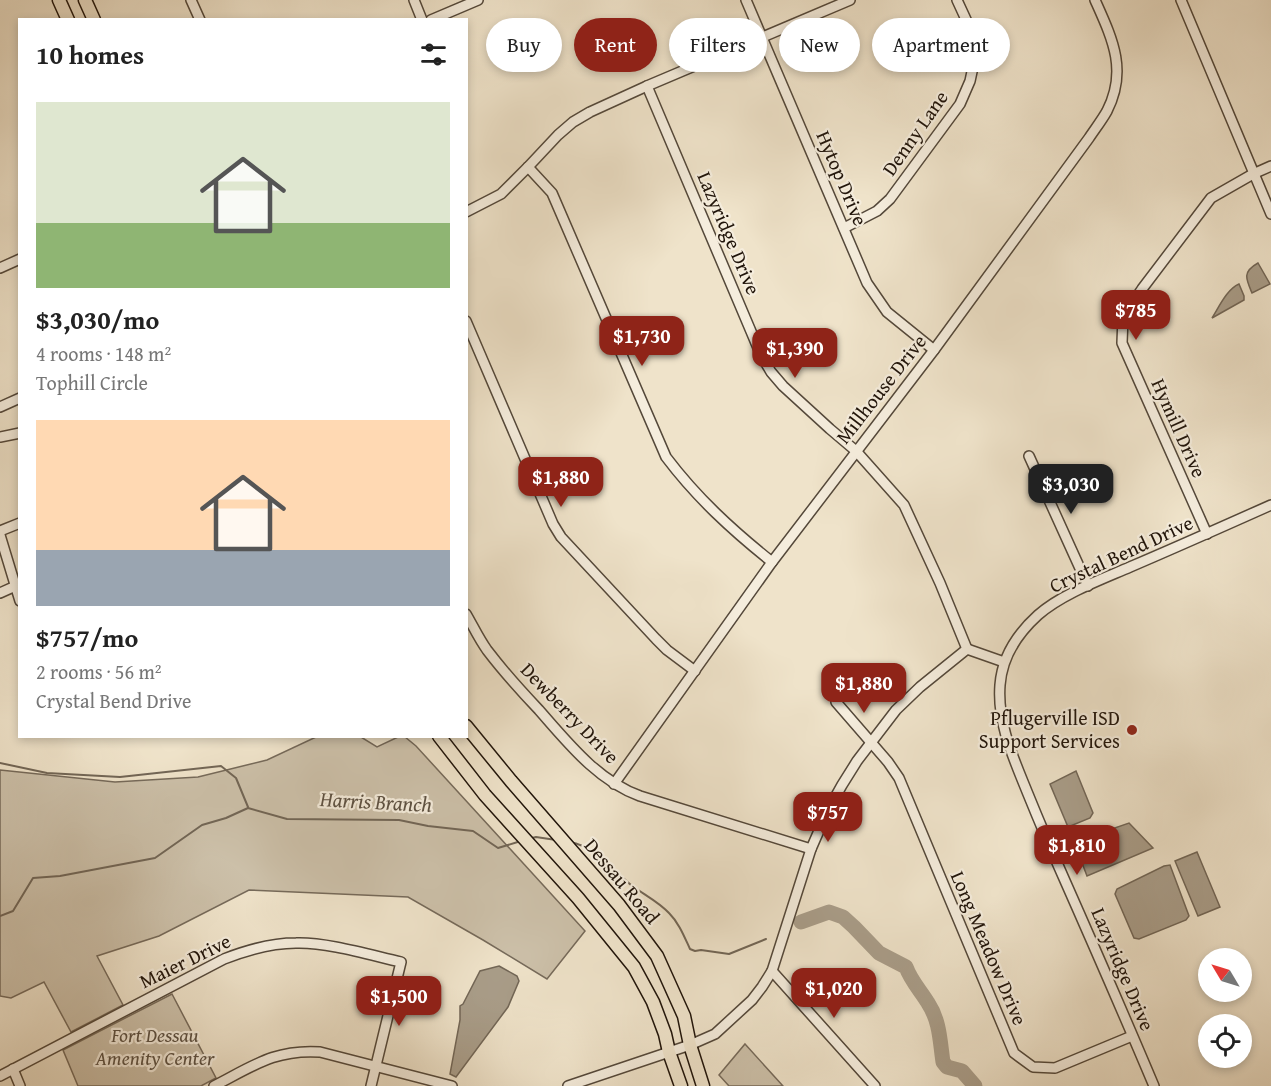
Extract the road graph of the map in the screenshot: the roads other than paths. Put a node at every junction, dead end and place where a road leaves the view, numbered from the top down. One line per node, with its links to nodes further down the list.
1 (59, 0): 11 (main road)
2 (85, 0): 12 (main road)
3 (191, 0): 13 (street)
4 (414, 0): 14 (street)
5 (478, 0): 15 (street)
6 (746, 0): 16 (street, Hytop Drive)
7 (850, 0): 17 (street)
8 (957, 0): 26 (street, Denny Lane)
9 (1095, 0): 30 (street, Millhouse Drive)
10 (1181, 0): 23 (street)
11 (67, 18)
12 (93, 18)
13 (199, 18)
14 (422, 18)
15 (436, 18)
16 (754, 18)
17 (767, 34)
18 (767, 48): 26 (street, Hytop Drive)
19 (679, 72): 20 (street)
20 (647, 86): 22 (street); 35 (street, Lazyridge Drive)
21 (1271, 166): 23 (street, Hymill Drive)
22 (528, 167): 24 (street); 41 (street)
23 (1253, 174): 25 (street); 40 (street, Hymill Drive)
24 (468, 211)
25 (1271, 214)
26 (844, 228): 30 (street, Hytop Drive)
27 (18, 260): 28 (street)
28 (0, 268)
29 (468, 326): 48 (street)
30 (934, 350): 35 (street, Millhouse Drive)
31 (18, 399): 32 (street)
32 (0, 407)
33 (18, 433): 34 (street)
34 (0, 437)
35 (856, 451): 41 (street, Millhouse Drive); 46 (street, Lazyridge Drive)
36 (1029, 456): 43 (street)
37 (1271, 505): 40 (street, Crystal Bend Drive)
38 (18, 524): 39 (street)
39 (0, 533): 42 (street)
40 (1207, 534): 43 (street, Crystal Bend Drive)
41 (772, 562): 48 (street, Millhouse Drive)
42 (17, 585): 44 (street)
43 (1088, 586): 47 (street, Crystal Bend Drive)
44 (0, 593)
45 (468, 618): 53 (street, Dewberry Drive)
46 (967, 649): 47 (street); 52 (street)
47 (1004, 662): 56 (street, Lazyridge Drive)
48 (695, 671): 53 (street, Millhouse Drive)
49 (836, 702): 52 (street, Long Meadow Drive)
50 (468, 728): 57 (main road, Dessau Road)
51 (441, 738): 58 (main road)
52 (871, 743): 54 (street); 56 (street, Long Meadow Drive)
53 (614, 784): 54 (street, Dewberry Drive)
54 (810, 849): 55 (street)
55 (772, 971): 57 (street); 69 (street)
56 (1132, 1036): 70 (street, Lazyridge Drive)
57 (690, 1045): 58 (street); 68 (main road, Dessau Road)
58 (669, 1053): 66 (street); 67 (main road)
59 (376, 1067): 60 (street, Maier Drive); 63 (street); 64 (street); 65 (street)
60 (13, 1069): 61 (street, Maier Drive); 62 (street)
61 (0, 1076)
62 (20, 1086)
63 (214, 1086)
64 (371, 1086)
65 (452, 1086)
66 (568, 1086)
67 (681, 1086)
68 (703, 1086)
69 (875, 1086)
70 (1154, 1086)

